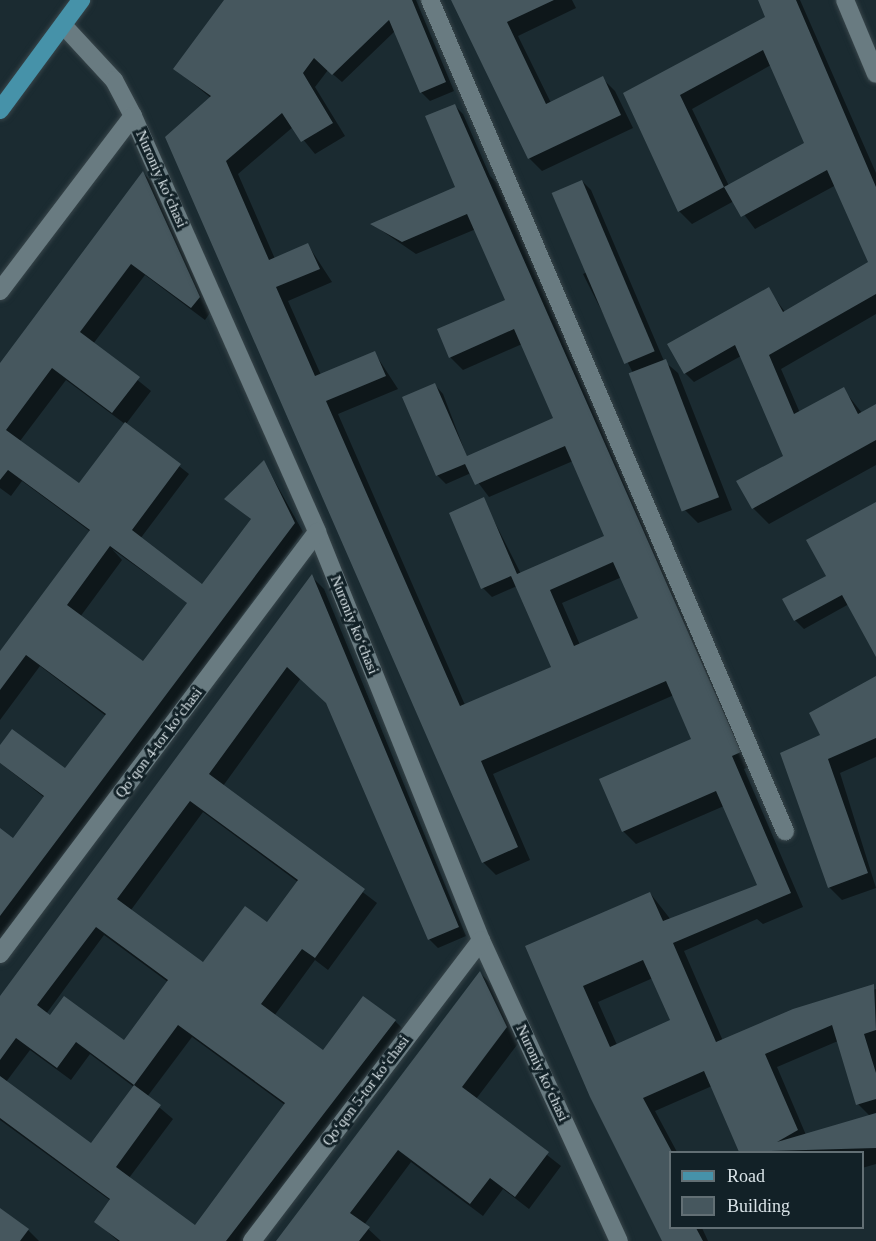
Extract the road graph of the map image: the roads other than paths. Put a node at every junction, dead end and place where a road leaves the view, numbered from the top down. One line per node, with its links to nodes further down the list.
1 (81, 0): 4 (main road)
2 (430, 0): 11 (street)
3 (845, 0): 5 (street)
4 (63, 25): 7 (main road); 8 (street, Nuroniy koʻchasi)
5 (871, 49): 6 (street)
6 (876, 74)
7 (0, 110)
8 (133, 116): 9 (street); 10 (street, Nuroniy koʻchasi)
9 (0, 291)
10 (317, 532): 12 (street, Nuroniy koʻchasi); 13 (street, Qoʻqon 4-tor koʻchasi)
11 (785, 831)
12 (481, 940): 14 (street, Qoʻqon 5-tor koʻchasi); 15 (street, Nuroniy koʻchasi)
13 (0, 954)
14 (252, 1241)
15 (619, 1241)

